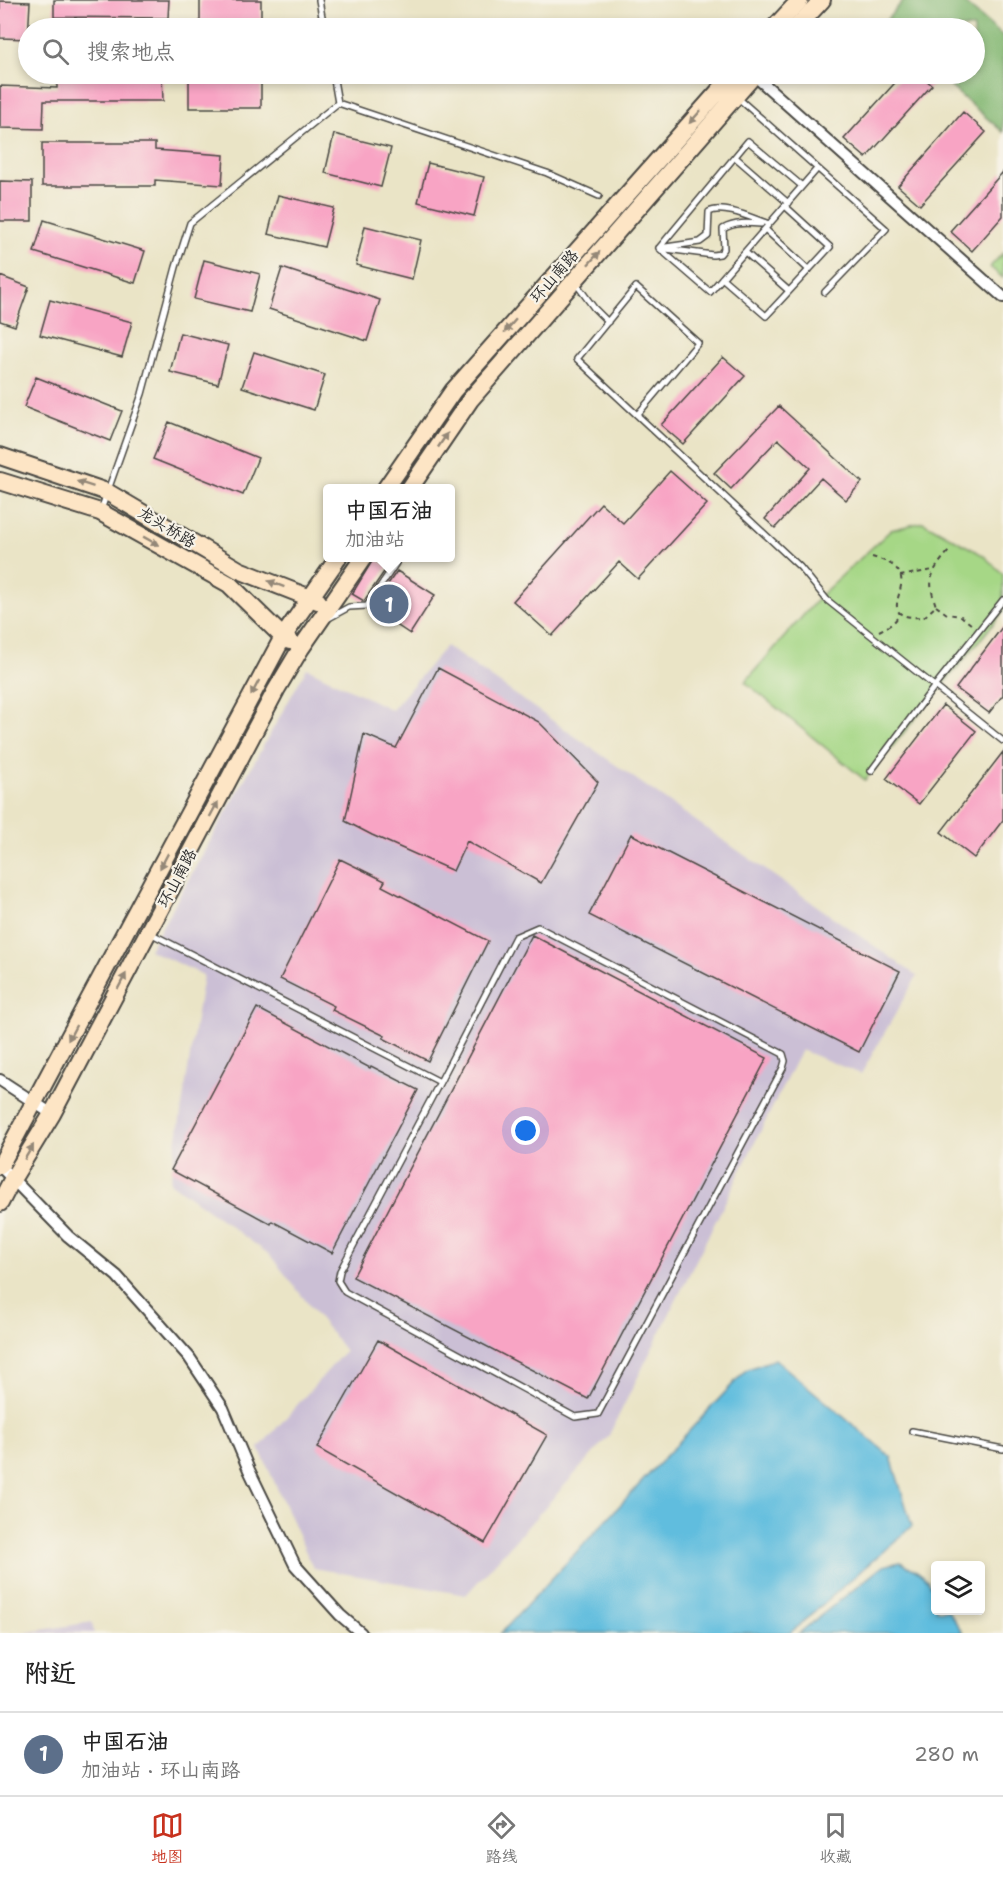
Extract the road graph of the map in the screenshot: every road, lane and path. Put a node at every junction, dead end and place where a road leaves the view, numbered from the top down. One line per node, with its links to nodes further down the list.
1 (319, 0): 4 (lane)
2 (800, 0): 5 (main road)
3 (822, 0): 6 (main road)
4 (322, 18)
5 (783, 18)
6 (805, 18)
7 (335, 84): 12 (lane)
8 (725, 84): 31 (main road, 环山南路, one-way to 31)
9 (745, 84): 11 (main road, 环山南路)
10 (765, 84): 26 (street)
11 (735, 96): 14 (lane); 23 (main road, 环山南路, one-way to 11)
12 (338, 103): 16 (lane); 33 (lane)
13 (735, 157): 15 (lane); 17 (lane); 19 (lane)
14 (818, 169): 15 (lane); 25 (lane)
15 (802, 186): 17 (lane)
16 (599, 196)
17 (787, 204): 18 (lane); 21 (lane)
18 (767, 227): 19 (lane); 19 (lane); 20 (lane); 21 (lane)
19 (659, 248): 22 (lane)
20 (745, 252): 22 (lane); 24 (lane)
21 (809, 270): 24 (lane)
22 (722, 278): 24 (lane)
23 (574, 280): 27 (lane); 32 (main road, 环山南路, one-way to 23)
24 (789, 291)
25 (825, 292)
26 (1003, 297)
27 (608, 322): 28 (lane); 28 (lane)
28 (638, 415): 49 (lane)
29 (0, 456): 33 (main road, 龙头桥路, one-way to 29)
30 (0, 481): 34 (main road, 龙头桥路)
31 (389, 484)
32 (413, 484)
33 (107, 492): 34 (lane); 42 (main road, 龙头桥路, one-way to 33)
34 (100, 512): 50 (main road, 龙头桥路, one-way to 50)
35 (950, 551): 40 (path)
36 (872, 557): 41 (path)
37 (335, 562): 42 (main road, 环山南路)
38 (360, 562): 45 (main road, 环山南路)
39 (396, 562): 47 (lane)
40 (935, 570): 41 (path); 44 (path)
41 (900, 576): 46 (path)
42 (311, 597): 45 (main road, 龙头桥路); 50 (main road, 环山南路)
43 (1003, 600): 48 (lane)
44 (936, 606): 46 (path); 48 (path)
45 (329, 607): 47 (main road, 环山南路)
46 (900, 612): 49 (path)
47 (318, 624): 51 (main road, 环山南路)
48 (978, 631): 52 (lane)
49 (868, 633): 52 (lane)
50 (283, 637): 51 (main road, 龙头桥路); 58 (main road, 环山南路, one-way to 58)
51 (301, 648): 55 (main road, 环山南路, one-way to 51)
52 (934, 687): 53 (lane); 54 (lane)
53 (1003, 741)
54 (871, 771)
55 (148, 932): 57 (lane); 59 (main road, 环山南路, one-way to 55)
56 (0, 1080): 58 (street)
57 (440, 1082): 57 (lane)
58 (34, 1102): 59 (street); 60 (main road, 环山南路)
59 (52, 1114): 61 (main road, 环山南路, one-way to 59)
60 (0, 1166): 61 (street)
61 (12, 1178): 62 (main road, 环山南路); 65 (street)
62 (0, 1203)
63 (912, 1431): 64 (lane)
64 (1003, 1449)
65 (361, 1633)

